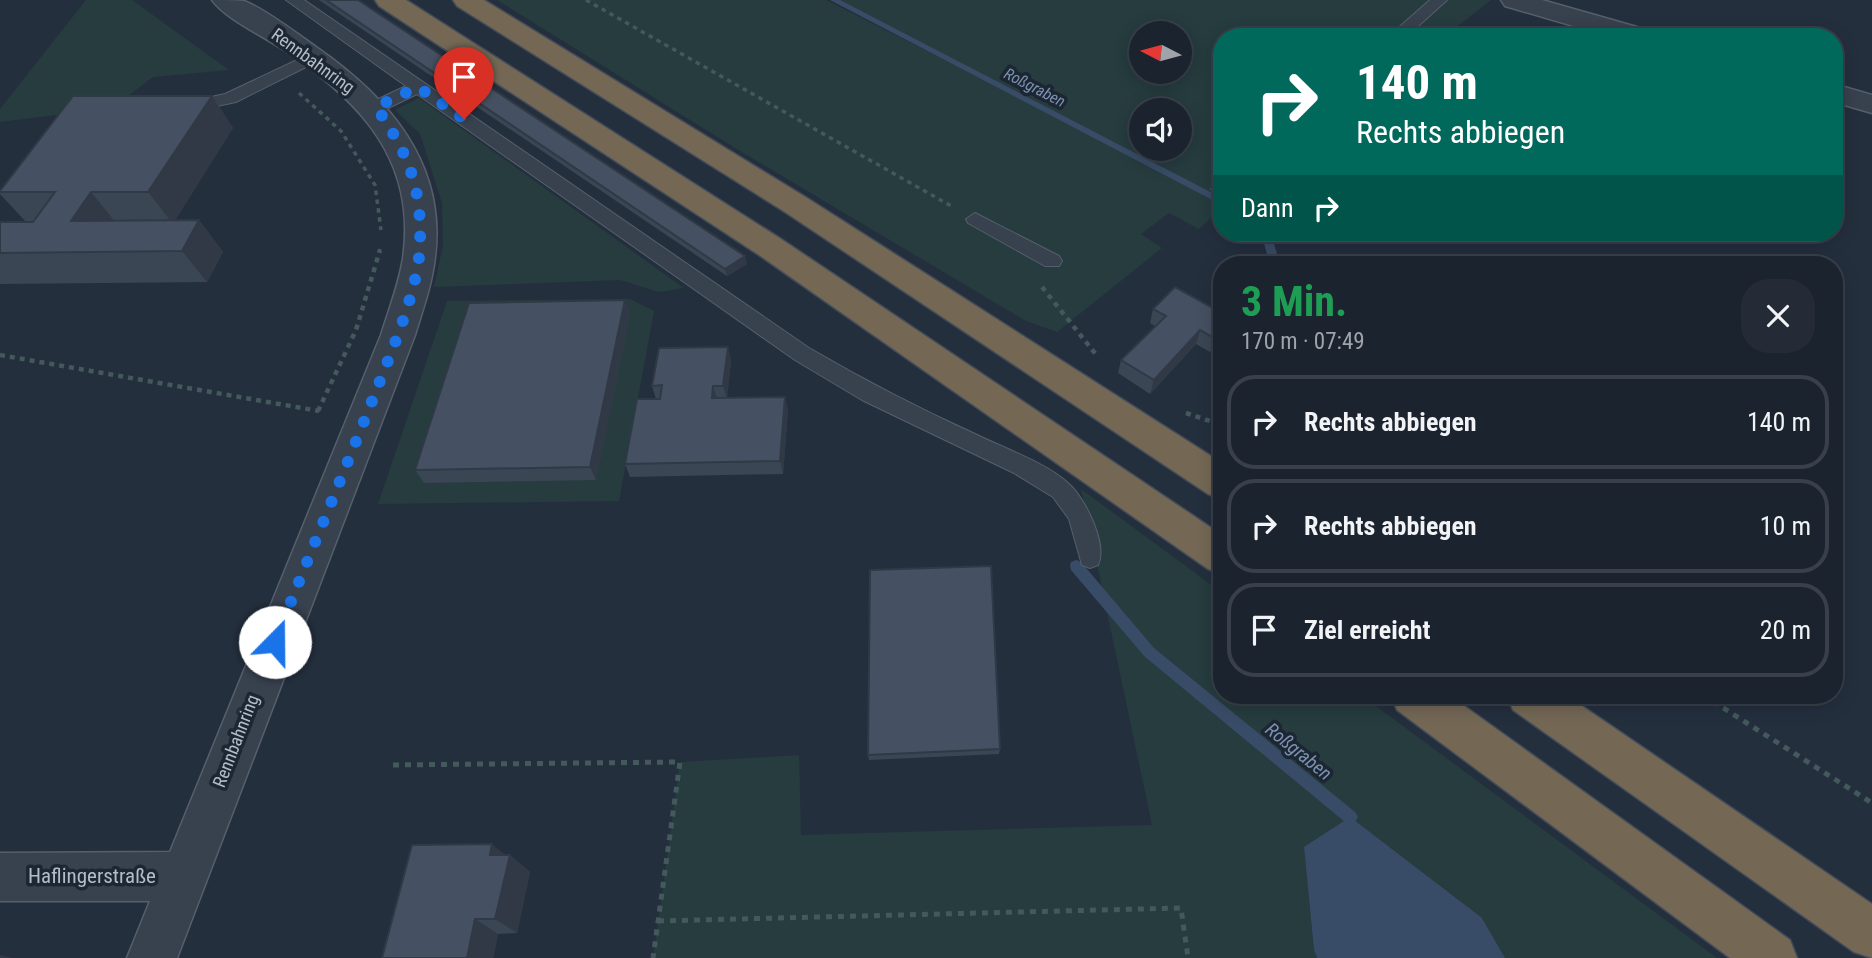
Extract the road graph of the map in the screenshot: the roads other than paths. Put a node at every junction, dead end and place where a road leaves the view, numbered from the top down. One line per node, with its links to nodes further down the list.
1 (225, 0): 9 (street, Rennbahnring)
2 (294, 0): 10 (lane)
3 (388, 0): 18 (highway)
4 (466, 0): 17 (highway)
5 (1439, 0): 7 (lane)
6 (1514, 0): 8 (street)
7 (1406, 28)
8 (1609, 28)
9 (312, 58): 13 (street, Rennbahnring); 14 (lane)
10 (418, 87): 13 (lane); 19 (lane)
11 (1843, 96): 12 (street)
12 (1872, 104)
13 (376, 107): 22 (street, Rennbahnring)
14 (174, 110)
15 (975, 219): 16 (lane)
16 (1052, 261)
17 (1213, 477)
18 (1213, 551)
19 (1090, 558)
20 (1425, 704): 26 (highway)
21 (1541, 704): 24 (highway)
22 (184, 876): 23 (street, Haflingerstraße); 25 (street, Rennbahnring)
23 (0, 877)
24 (1872, 934)
25 (152, 958)
26 (1772, 958)

